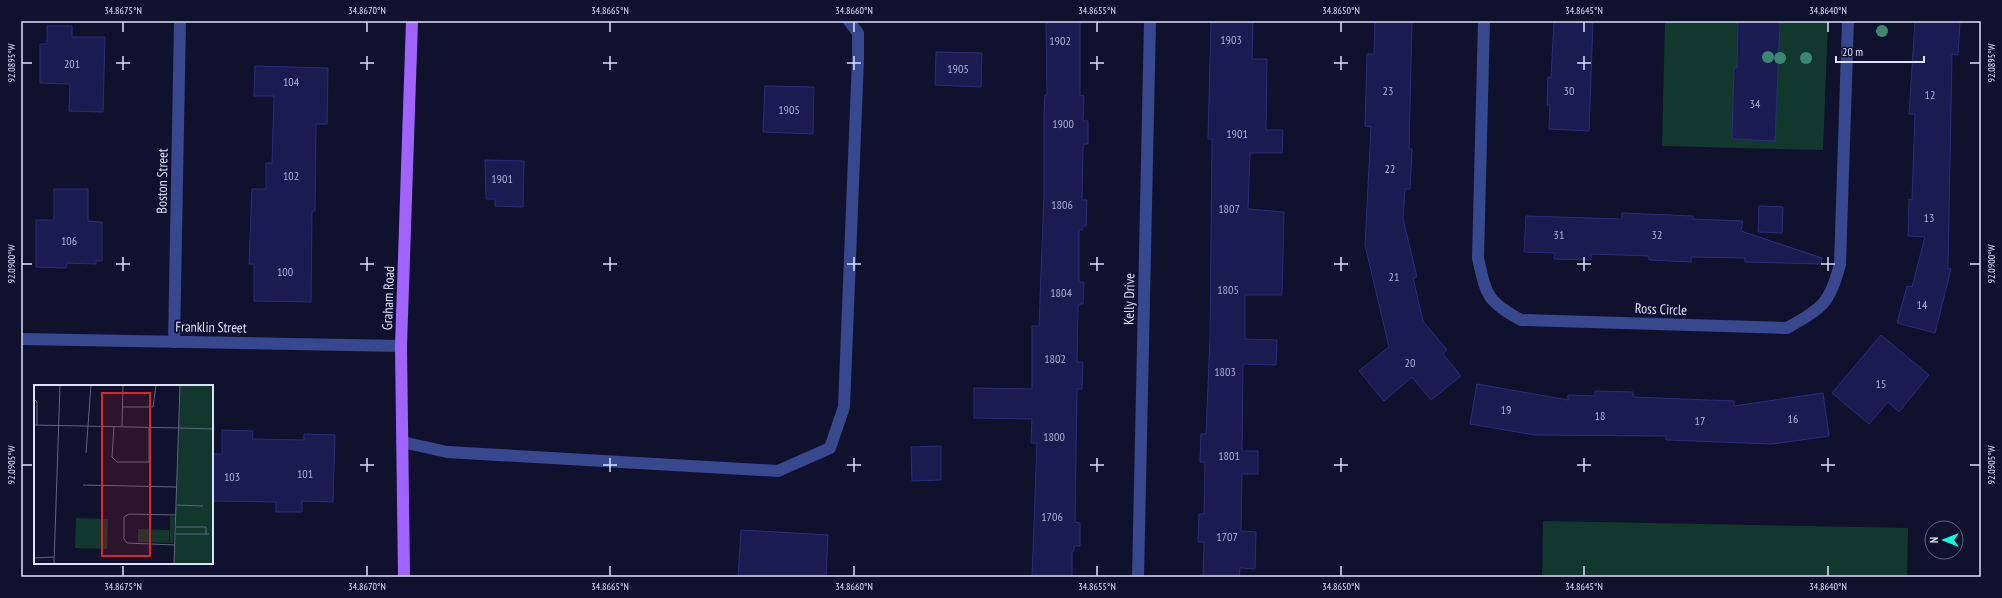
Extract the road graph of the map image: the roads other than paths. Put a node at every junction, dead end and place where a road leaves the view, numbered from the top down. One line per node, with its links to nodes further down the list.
1 (180, 21): 8 (street, Boston Street)
2 (412, 21): 9 (main road, Graham Road)
3 (849, 21): 10 (street)
4 (1150, 21): 12 (street, Kelly Drive)
5 (1484, 21): 6 (street, Ross Circle)
6 (1848, 21)
7 (21, 339): 8 (street, Franklin Street)
8 (174, 342): 9 (street, Franklin Street)
9 (401, 346): 10 (main road, Graham Road)
10 (402, 442): 11 (main road, Graham Road)
11 (404, 577)
12 (1138, 577)

